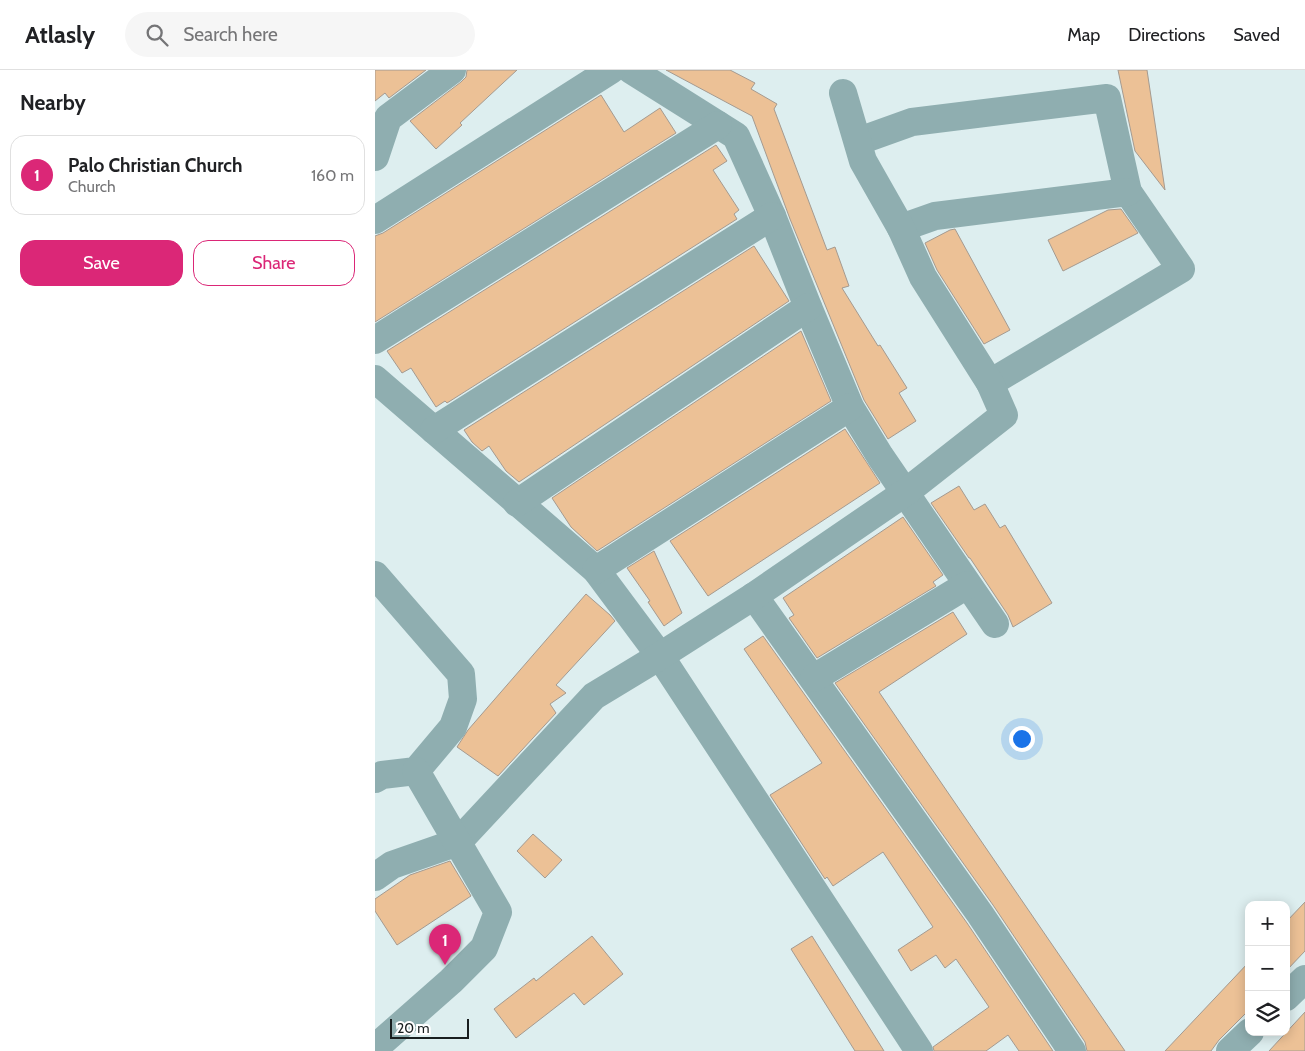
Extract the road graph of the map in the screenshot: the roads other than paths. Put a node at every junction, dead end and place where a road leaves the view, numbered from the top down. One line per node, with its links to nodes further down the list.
1 (452, 70): 7 (street)
2 (611, 70): 10 (street)
3 (631, 70): 5 (street)
4 (843, 94): 6 (street)
5 (718, 125): 9 (street); 13 (street)
6 (859, 141): 8 (street); 11 (street)
7 (375, 157)
8 (1128, 192): 11 (street); 15 (street)
9 (771, 216): 12 (street); 17 (street)
10 (375, 220)
11 (901, 228): 15 (street)
12 (808, 307): 16 (street); 19 (street)
13 (375, 340)
14 (375, 379): 17 (street)
15 (990, 383): 18 (street)
16 (850, 407): 18 (street); 20 (street)
17 (434, 430): 19 (street)
18 (906, 492): 22 (street); 23 (street)
19 (517, 503): 20 (street)
20 (597, 570): 25 (street)
21 (375, 575): 27 (street)
22 (967, 585): 24 (street); 26 (street)
23 (754, 596): 25 (street); 26 (street)
24 (995, 624)
25 (660, 656): 29 (street); 35 (street)
26 (814, 678): 36 (street)
27 (416, 771): 28 (street); 29 (street)
28 (375, 778)
29 (458, 842): 30 (street); 34 (street)
30 (375, 877)
31 (1305, 979): 32 (street)
32 (1290, 993)
33 (1246, 1036): 37 (street)
34 (375, 1048)
35 (919, 1051)
36 (1072, 1051)
37 (1231, 1051)

